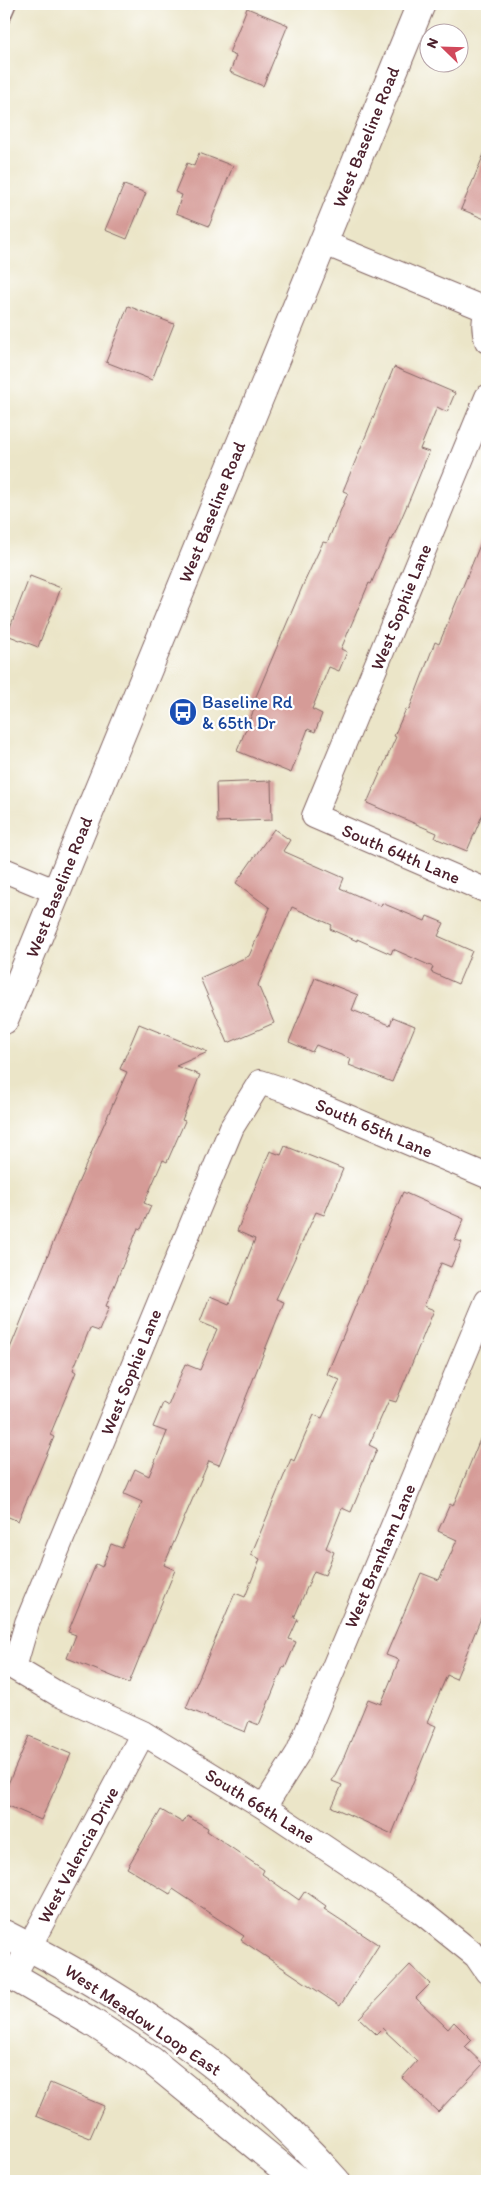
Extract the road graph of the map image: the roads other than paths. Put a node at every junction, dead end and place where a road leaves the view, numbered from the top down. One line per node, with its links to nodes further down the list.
1 (10, 4): 3 (lane)
2 (421, 4): 4 (main road, West Baseline Road)
3 (4, 18)
4 (322, 242): 5 (street); 11 (main road, West Baseline Road)
5 (487, 310): 6 (street)
6 (487, 341)
7 (487, 397): 8 (street, West Sophie Lane)
8 (314, 816): 10 (street, South 64th Lane)
9 (4, 870): 11 (street)
10 (487, 891)
11 (57, 892): 12 (main road, West Baseline Road)
12 (4, 1020)
13 (260, 1082): 14 (street, South 65th Lane); 16 (street, West Sophie Lane)
14 (487, 1176)
15 (487, 1301): 18 (street, West Branham Lane)
16 (14, 1668): 17 (street, South 66th Lane)
17 (143, 1733): 18 (street, South 66th Lane); 20 (street, West Valencia Drive)
18 (264, 1807): 21 (street, South 66th Lane)
19 (4, 1934): 20 (main road, West Meadow Loop East)
20 (29, 1947): 22 (street, West Valencia Drive); 24 (main road, West Meadow Loop East)
21 (487, 1972)
22 (9, 1974): 23 (main road, West Meadow Loop East)
23 (299, 2181)
24 (336, 2181)

